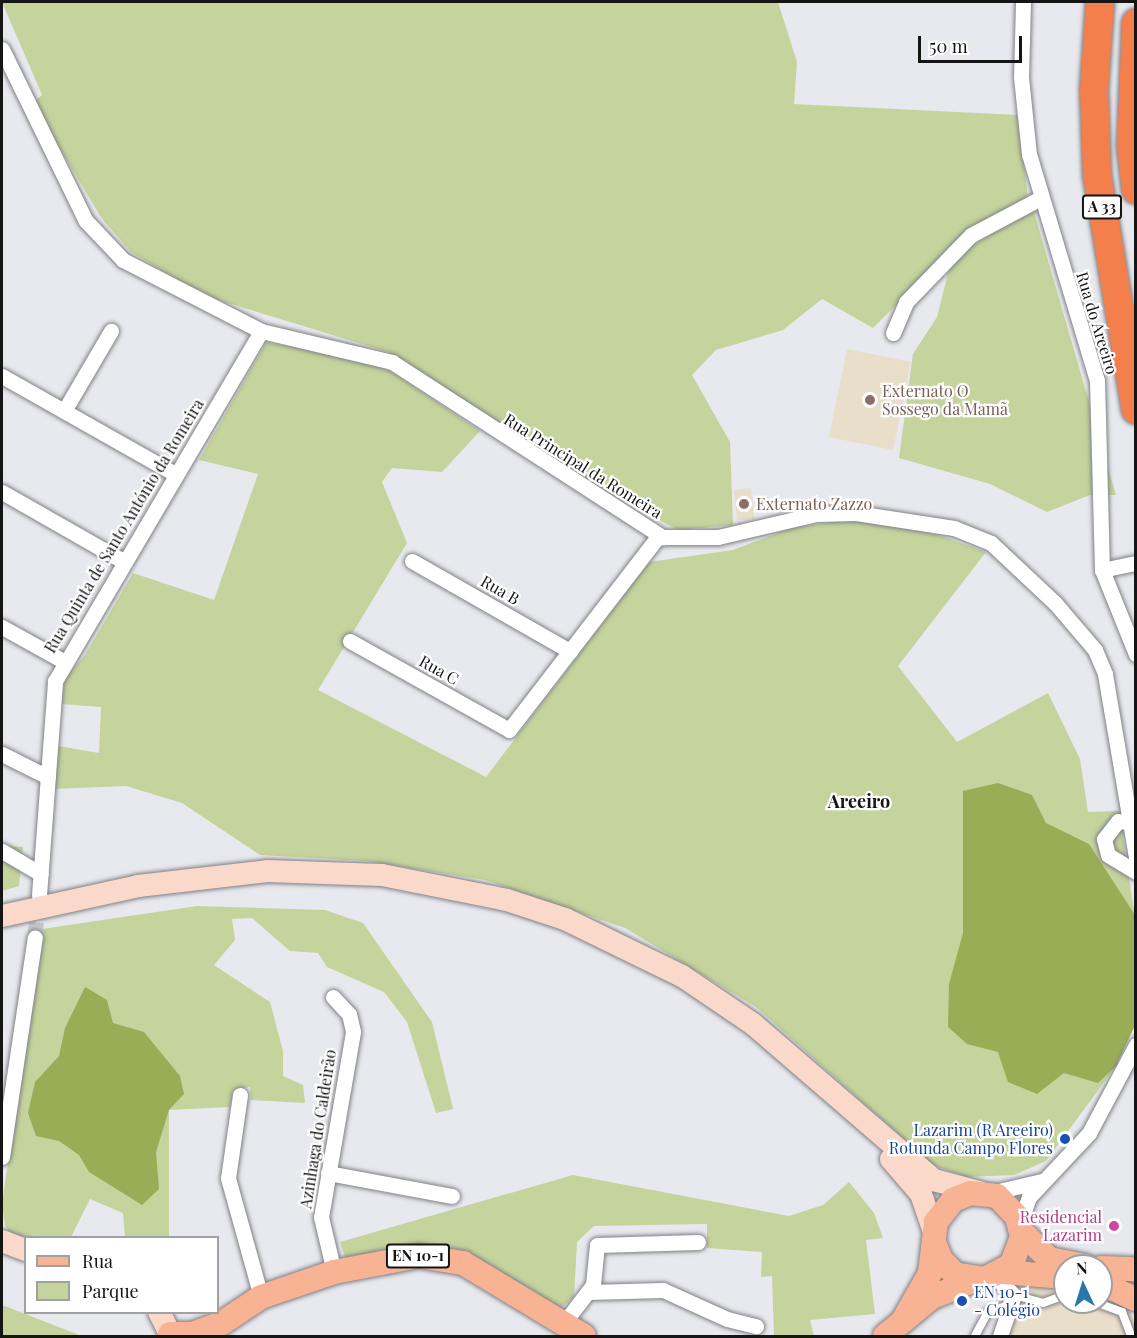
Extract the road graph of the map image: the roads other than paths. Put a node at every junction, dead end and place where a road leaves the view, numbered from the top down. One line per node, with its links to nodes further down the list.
1 (1023, 2): 6 (street, Rua do Areeiro)
2 (1100, 2): 11 (highway, A 33)
3 (1136, 23): 5 (highway, A 33)
4 (2, 50): 8 (street, Rua Principal da Romeira)
5 (1136, 190)
6 (1039, 199): 9 (street); 19 (street, Rua do Areeiro)
7 (111, 331): 12 (street)
8 (261, 331): 13 (street, Rua Quinta de Santo António da Romeira); 15 (street, Rua Principal da Romeira)
9 (894, 333)
10 (2, 376): 12 (street)
11 (1136, 410)
12 (64, 411): 13 (street)
13 (175, 474): 16 (street, Rua Quinta de Santo António da Romeira)
14 (2, 492): 16 (street)
15 (659, 534): 22 (street); 27 (street, Rua Principal da Romeira)
16 (123, 561): 24 (street, Rua Quinta de Santo António da Romeira)
17 (412, 561): 22 (street, Rua B)
18 (1136, 563): 19 (street)
19 (1102, 570): 23 (street, Rua do Areeiro)
20 (2, 627): 24 (street)
21 (351, 641): 22 (street, Rua C)
22 (570, 651)
23 (1136, 654)
24 (63, 661): 26 (street, Rua Quinta de Santo António da Romeira)
25 (2, 754): 26 (street)
26 (48, 777): 31 (street, Rua Quinta de Santo António da Romeira)
27 (1133, 813): 29 (street, Rua Principal da Romeira); 30 (street)
28 (2, 851): 31 (street)
29 (1136, 857)
30 (1136, 872)
31 (41, 874): 32 (street, Rua Quinta de Santo António da Romeira)
32 (39, 895)
33 (2, 916): 42 (main road)
34 (2, 924): 45 (main road)
35 (35, 937): 39 (street)
36 (333, 997): 40 (street, Azinhaga do Caldeirão)
37 (1136, 1045): 41 (street)
38 (240, 1095): 59 (street)
39 (2, 1157)
40 (328, 1173): 43 (street); 52 (street, Azinhaga do Caldeirão)
41 (1042, 1181): 42 (street); 44 (street)
42 (983, 1192): 44 (main road); 45 (main road)
43 (452, 1196)
44 (1020, 1227): 49 (main road); 53 (main road)
45 (934, 1237): 53 (main road); 63 (main road)
46 (2, 1240): 48 (main road)
47 (698, 1242): 56 (street)
48 (24, 1249)
49 (1053, 1260)
50 (1113, 1268): 51 (main road)
51 (1136, 1269)
52 (334, 1272): 59 (main road, EN 10-1); 64 (main road, EN 10-1)
53 (989, 1277): 54 (main road); 58 (street); 63 (main road)
54 (1053, 1277)
55 (1113, 1291): 61 (main road)
56 (588, 1292): 64 (street); 65 (street)
57 (1053, 1299): 58 (lane)
58 (1013, 1300): 70 (lane); 71 (street)
59 (251, 1303): 66 (main road, EN 10-1)
60 (1113, 1303): 61 (lane)
61 (1131, 1304): 72 (lane)
62 (160, 1314): 66 (main road)
63 (904, 1319): 69 (main road)
64 (563, 1324): 68 (main road, EN 10-1)
65 (756, 1326)
66 (167, 1335)
67 (1136, 1335): 72 (lane)
68 (584, 1336)
69 (885, 1336)
70 (975, 1336)
71 (1000, 1336)
72 (1131, 1336)

